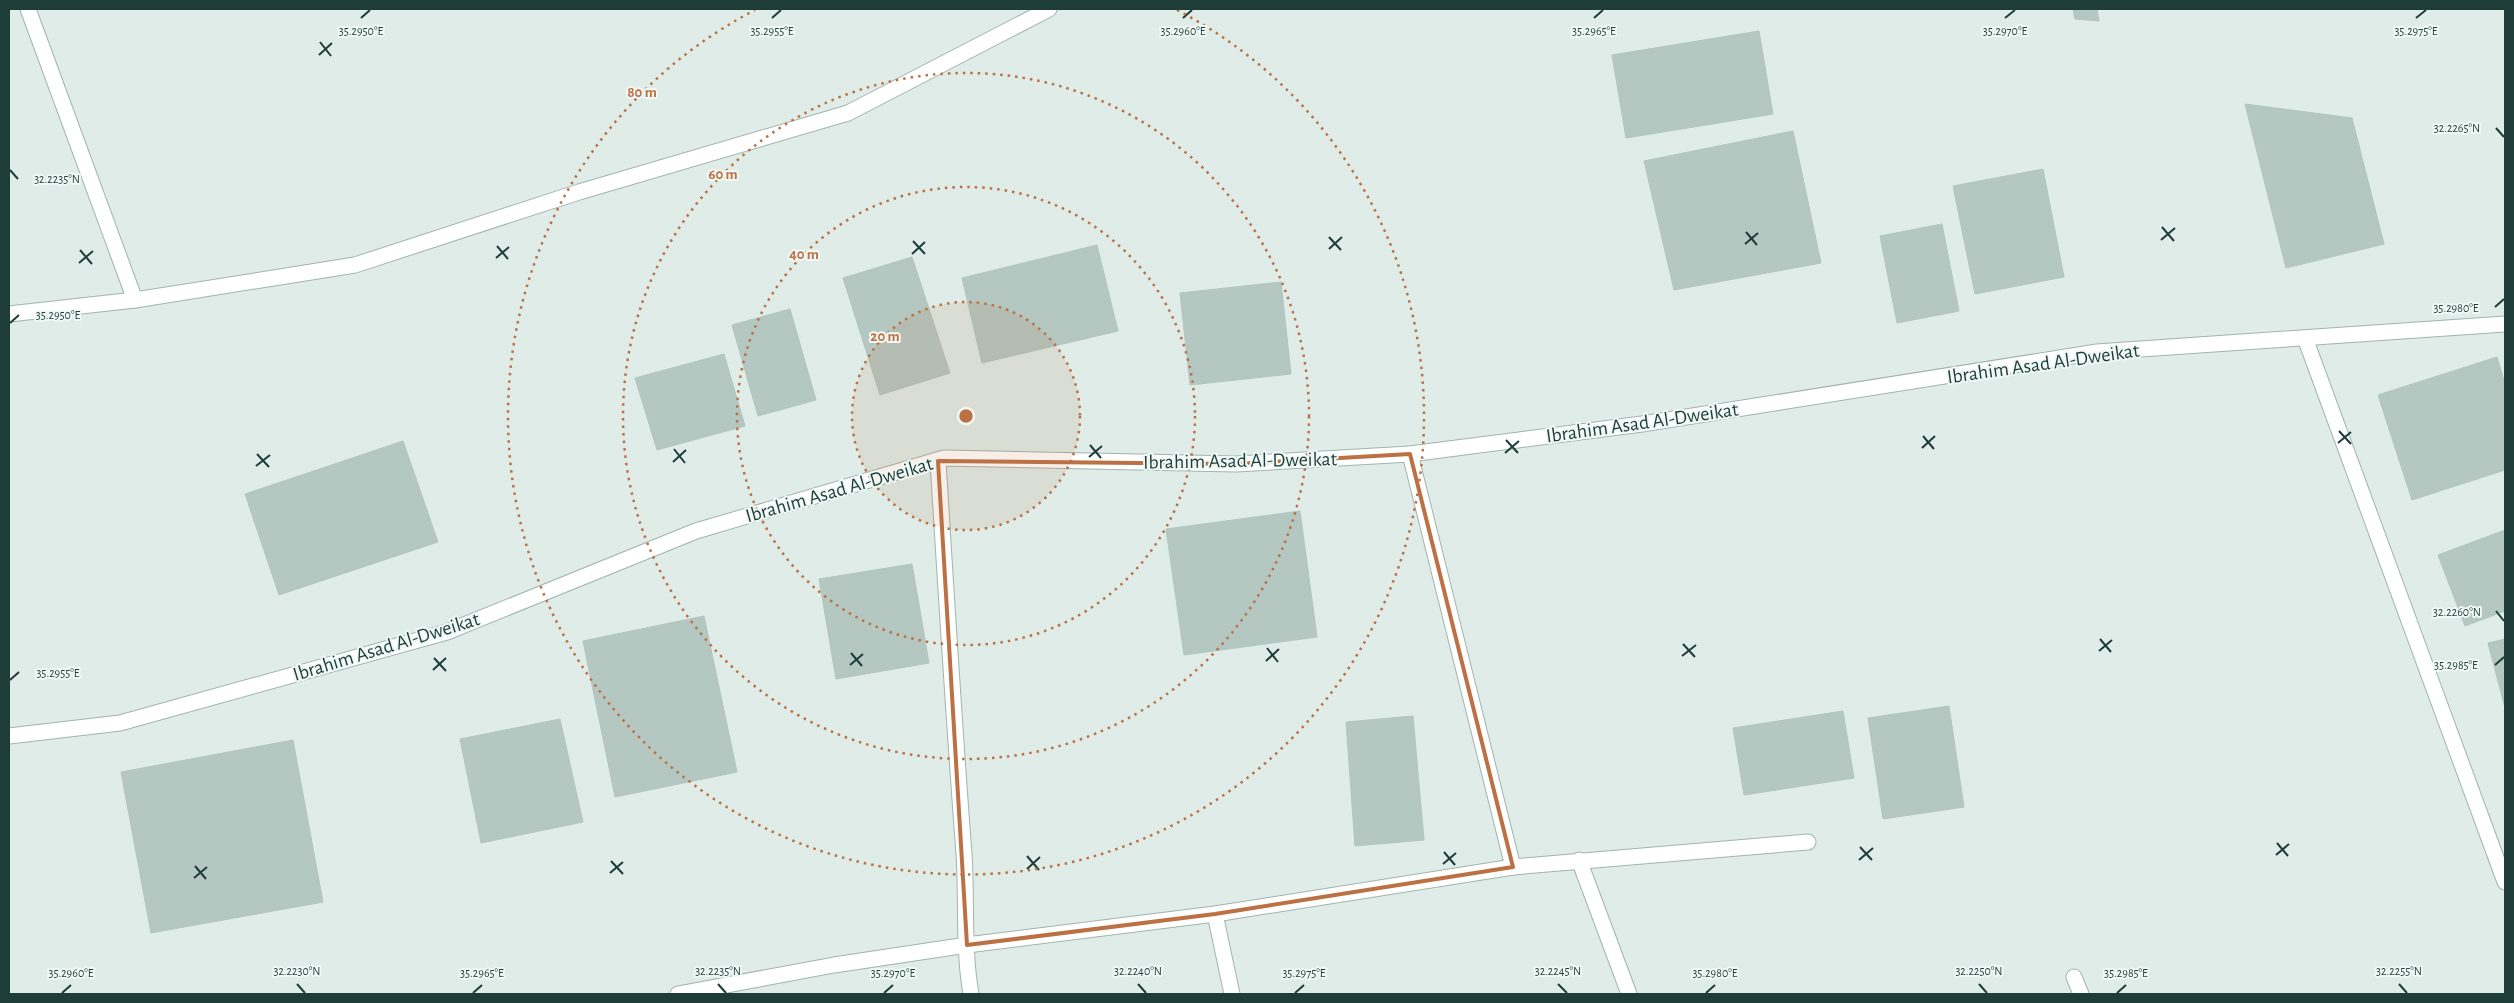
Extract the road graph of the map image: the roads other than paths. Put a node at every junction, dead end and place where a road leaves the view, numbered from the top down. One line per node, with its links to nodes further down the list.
1 (28, 9): 3 (street)
2 (1049, 9): 3 (street)
3 (135, 300): 4 (street)
4 (9, 314)
5 (2505, 324): 6 (street, Ibrahim Asad Al-Dweikat)
6 (2305, 338): 7 (street, Ibrahim Asad Al-Dweikat); 13 (street)
7 (1410, 454): 8 (street, Ibrahim Asad Al-Dweikat); 12 (street)
8 (938, 460): 9 (street, Ibrahim Asad Al-Dweikat); 15 (street)
9 (9, 736)
10 (1808, 842): 11 (street)
11 (1579, 860): 12 (street); 20 (street)
12 (1513, 867): 14 (street)
13 (2505, 882)
14 (1215, 914): 15 (street); 19 (street)
15 (967, 945): 17 (street); 18 (street)
16 (2074, 977): 21 (street)
17 (678, 994)
18 (972, 994)
19 (1232, 994)
20 (1629, 994)
21 (2081, 994)

